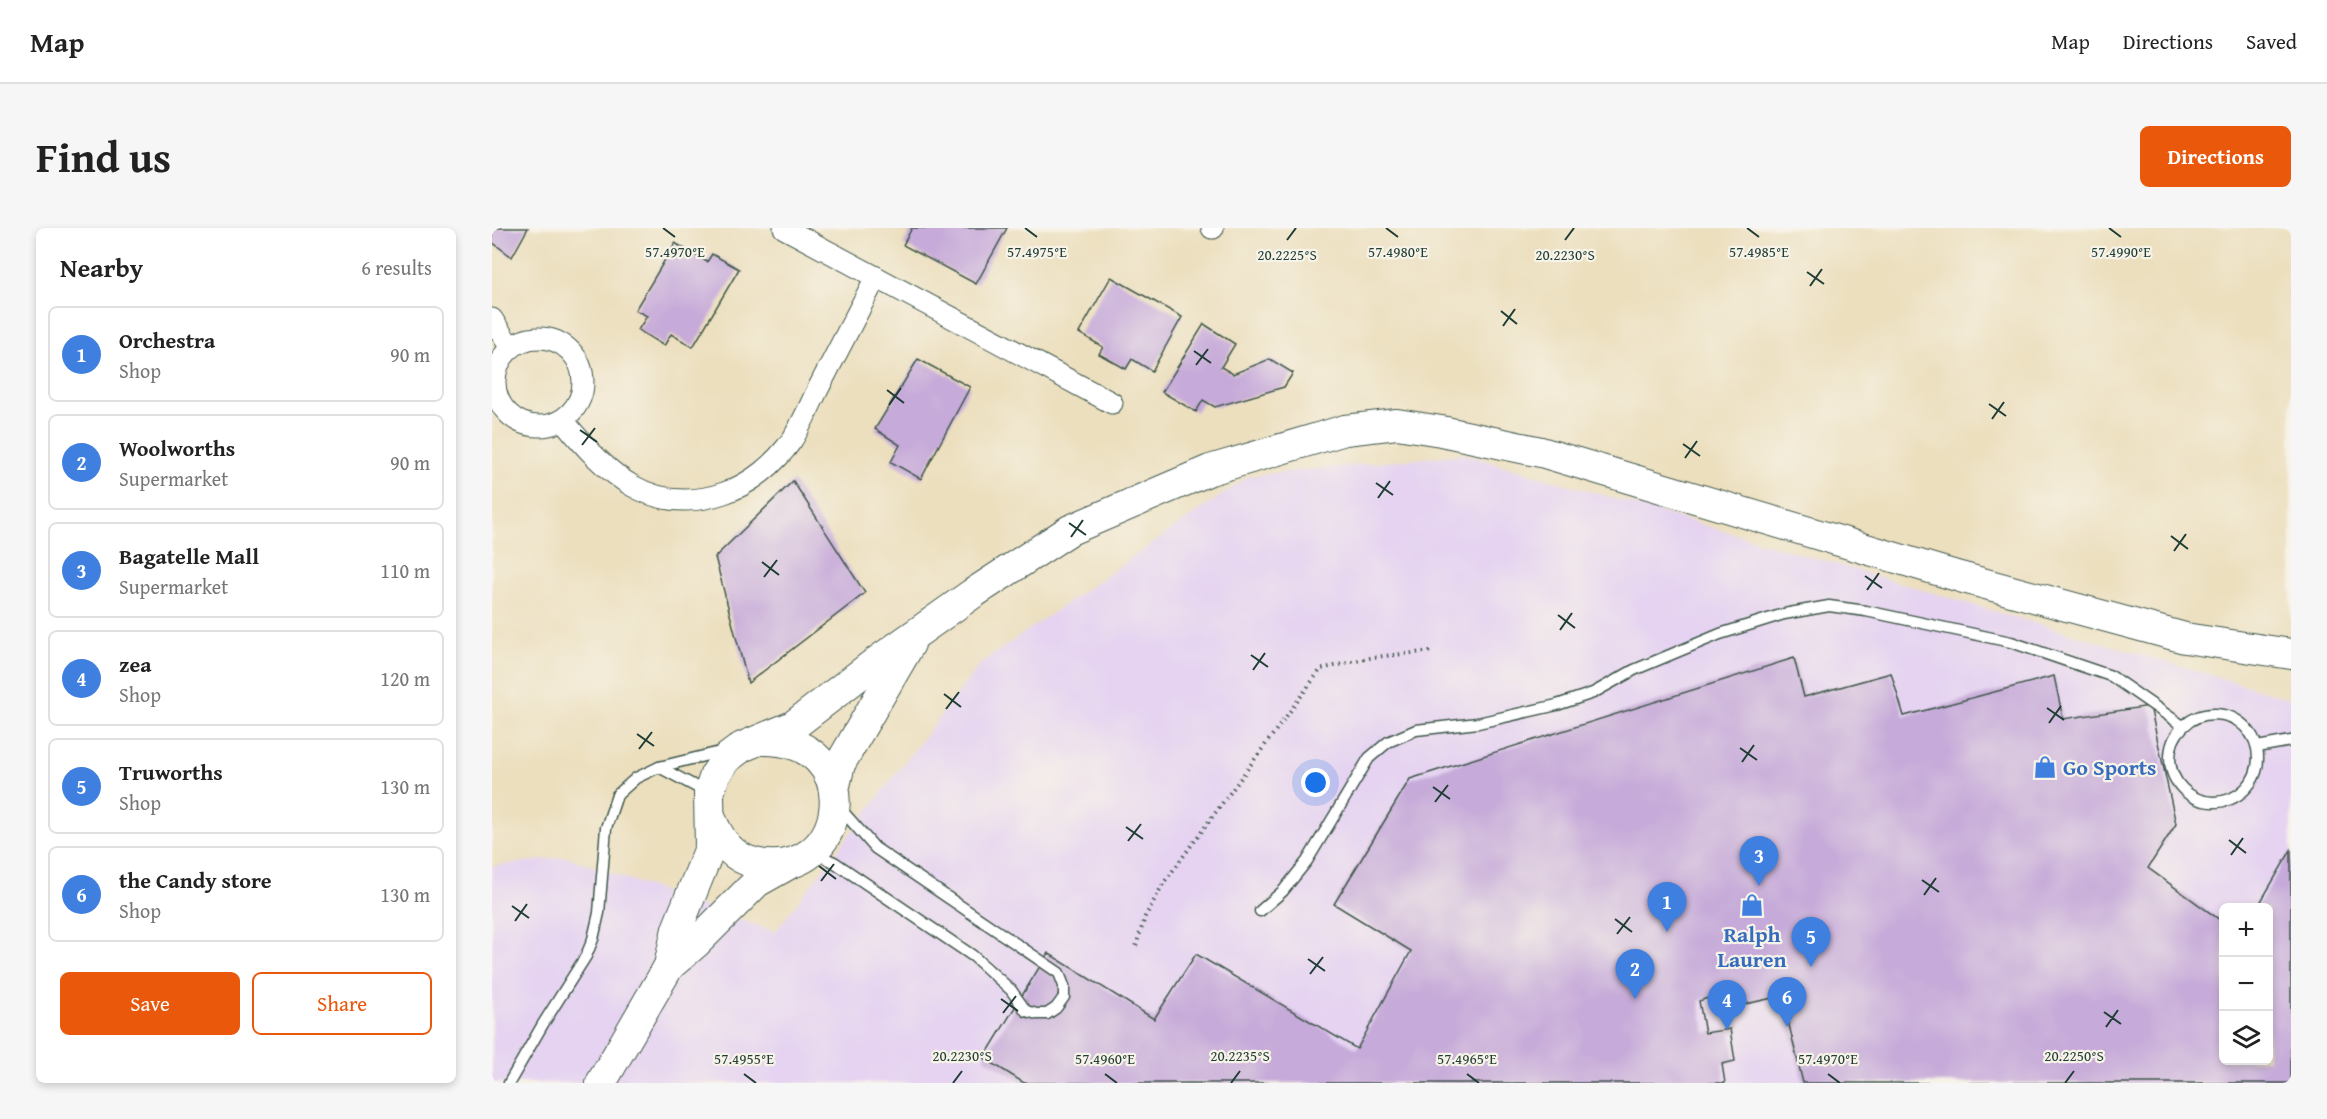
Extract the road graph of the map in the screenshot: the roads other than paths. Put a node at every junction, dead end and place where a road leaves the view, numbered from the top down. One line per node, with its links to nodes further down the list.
1 (784, 228): 2 (street)
2 (876, 277): 5 (street); 7 (street)
3 (492, 319): 4 (street)
4 (511, 348): 6 (street); 7 (street)
5 (1112, 404)
6 (496, 406): 7 (street)
7 (563, 420)
8 (916, 634): 9 (main road); 12 (main road); 15 (main road)
9 (2291, 654)
10 (2183, 726): 13 (lane); 13 (lane); 18 (lane)
11 (2291, 741): 13 (lane)
12 (751, 743): 14 (lane); 15 (main road); 16 (main road)
13 (2257, 747)
14 (659, 766): 16 (lane); 20 (lane)
15 (835, 796): 17 (main road); 17 (lane)
16 (709, 803): 17 (main road); 19 (main road)
17 (801, 858): 19 (main road)
18 (1260, 911)
19 (669, 966): 21 (main road)
20 (509, 1083)
21 (601, 1083)

